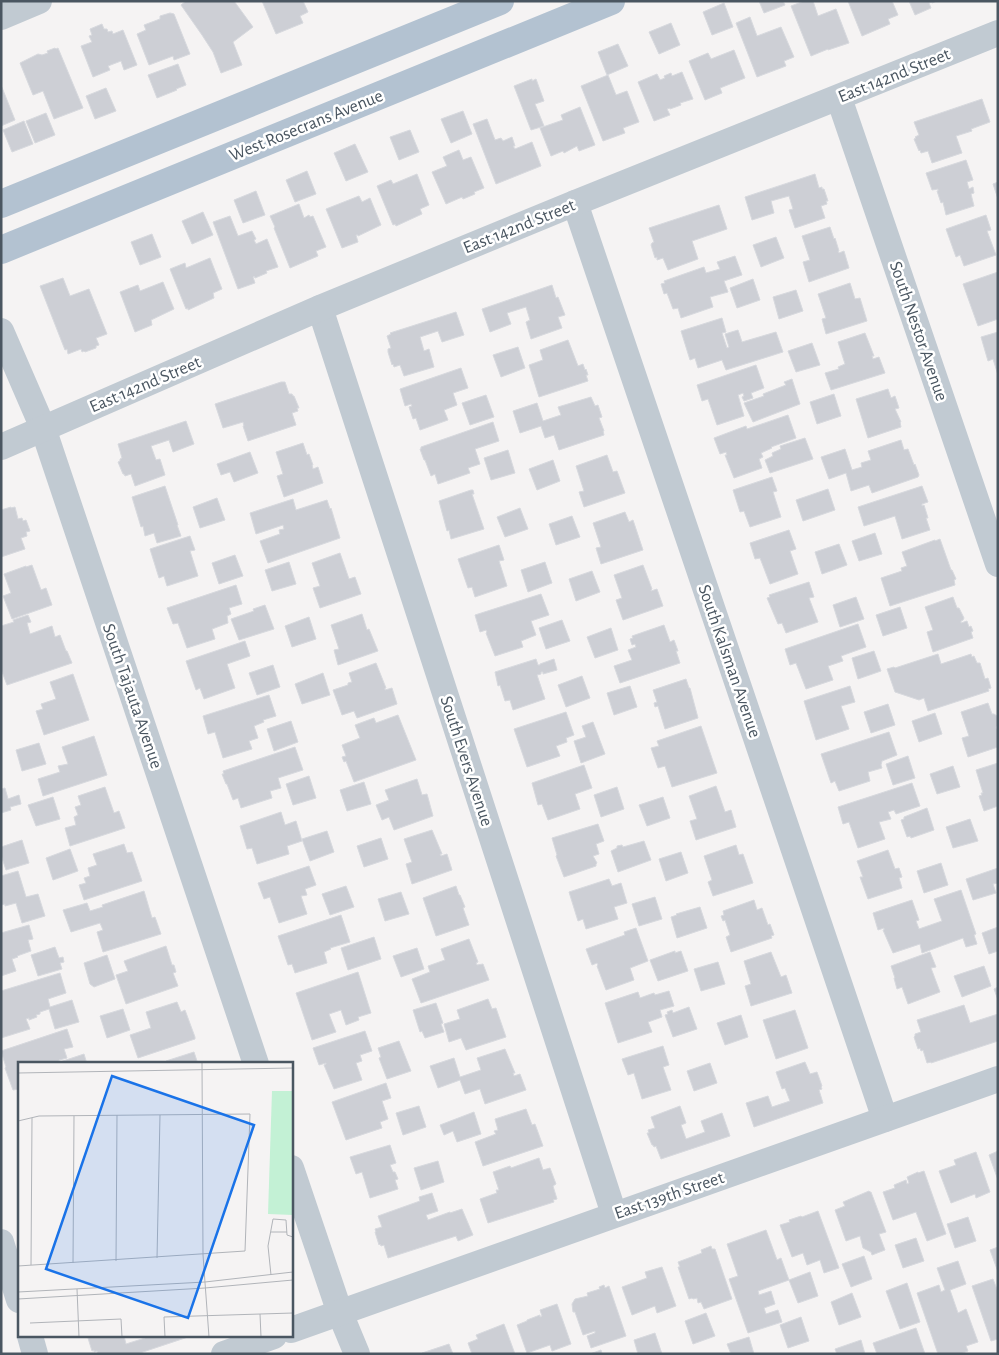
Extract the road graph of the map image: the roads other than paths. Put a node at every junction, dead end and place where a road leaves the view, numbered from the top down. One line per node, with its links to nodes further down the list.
1 (39, 1): 4 (street)
2 (500, 1): 8 (main road)
3 (611, 1): 9 (main road, West Rosecrans Avenue)
4 (1, 16)
5 (998, 33): 6 (street, East 142nd Street)
6 (839, 98): 7 (street, East 142nd Street); 14 (street, South Nestor Avenue)
7 (575, 203): 10 (street, East 142nd Street); 17 (street, South Kalsman Avenue)
8 (1, 204)
9 (1, 250)
10 (320, 308): 12 (street, East 142nd Street); 19 (street, South Evers Avenue)
11 (1, 331): 12 (street, South Tajauta Avenue)
12 (43, 428): 13 (street, East 142nd Street); 15 (street, South Tajauta Avenue)
13 (1, 447)
14 (998, 564)
15 (255, 1062)
16 (998, 1079): 17 (street, East 139th Street)
17 (885, 1119): 19 (street, East 139th Street)
18 (292, 1171): 22 (street)
19 (614, 1214): 22 (street, East 139th Street)
20 (1, 1242): 21 (street)
21 (18, 1297)
22 (340, 1313): 23 (street, East 139th Street); 28 (street)
23 (292, 1330)
24 (31, 1338): 26 (street)
25 (268, 1338): 27 (street)
26 (35, 1354)
27 (224, 1354)
28 (356, 1354)

